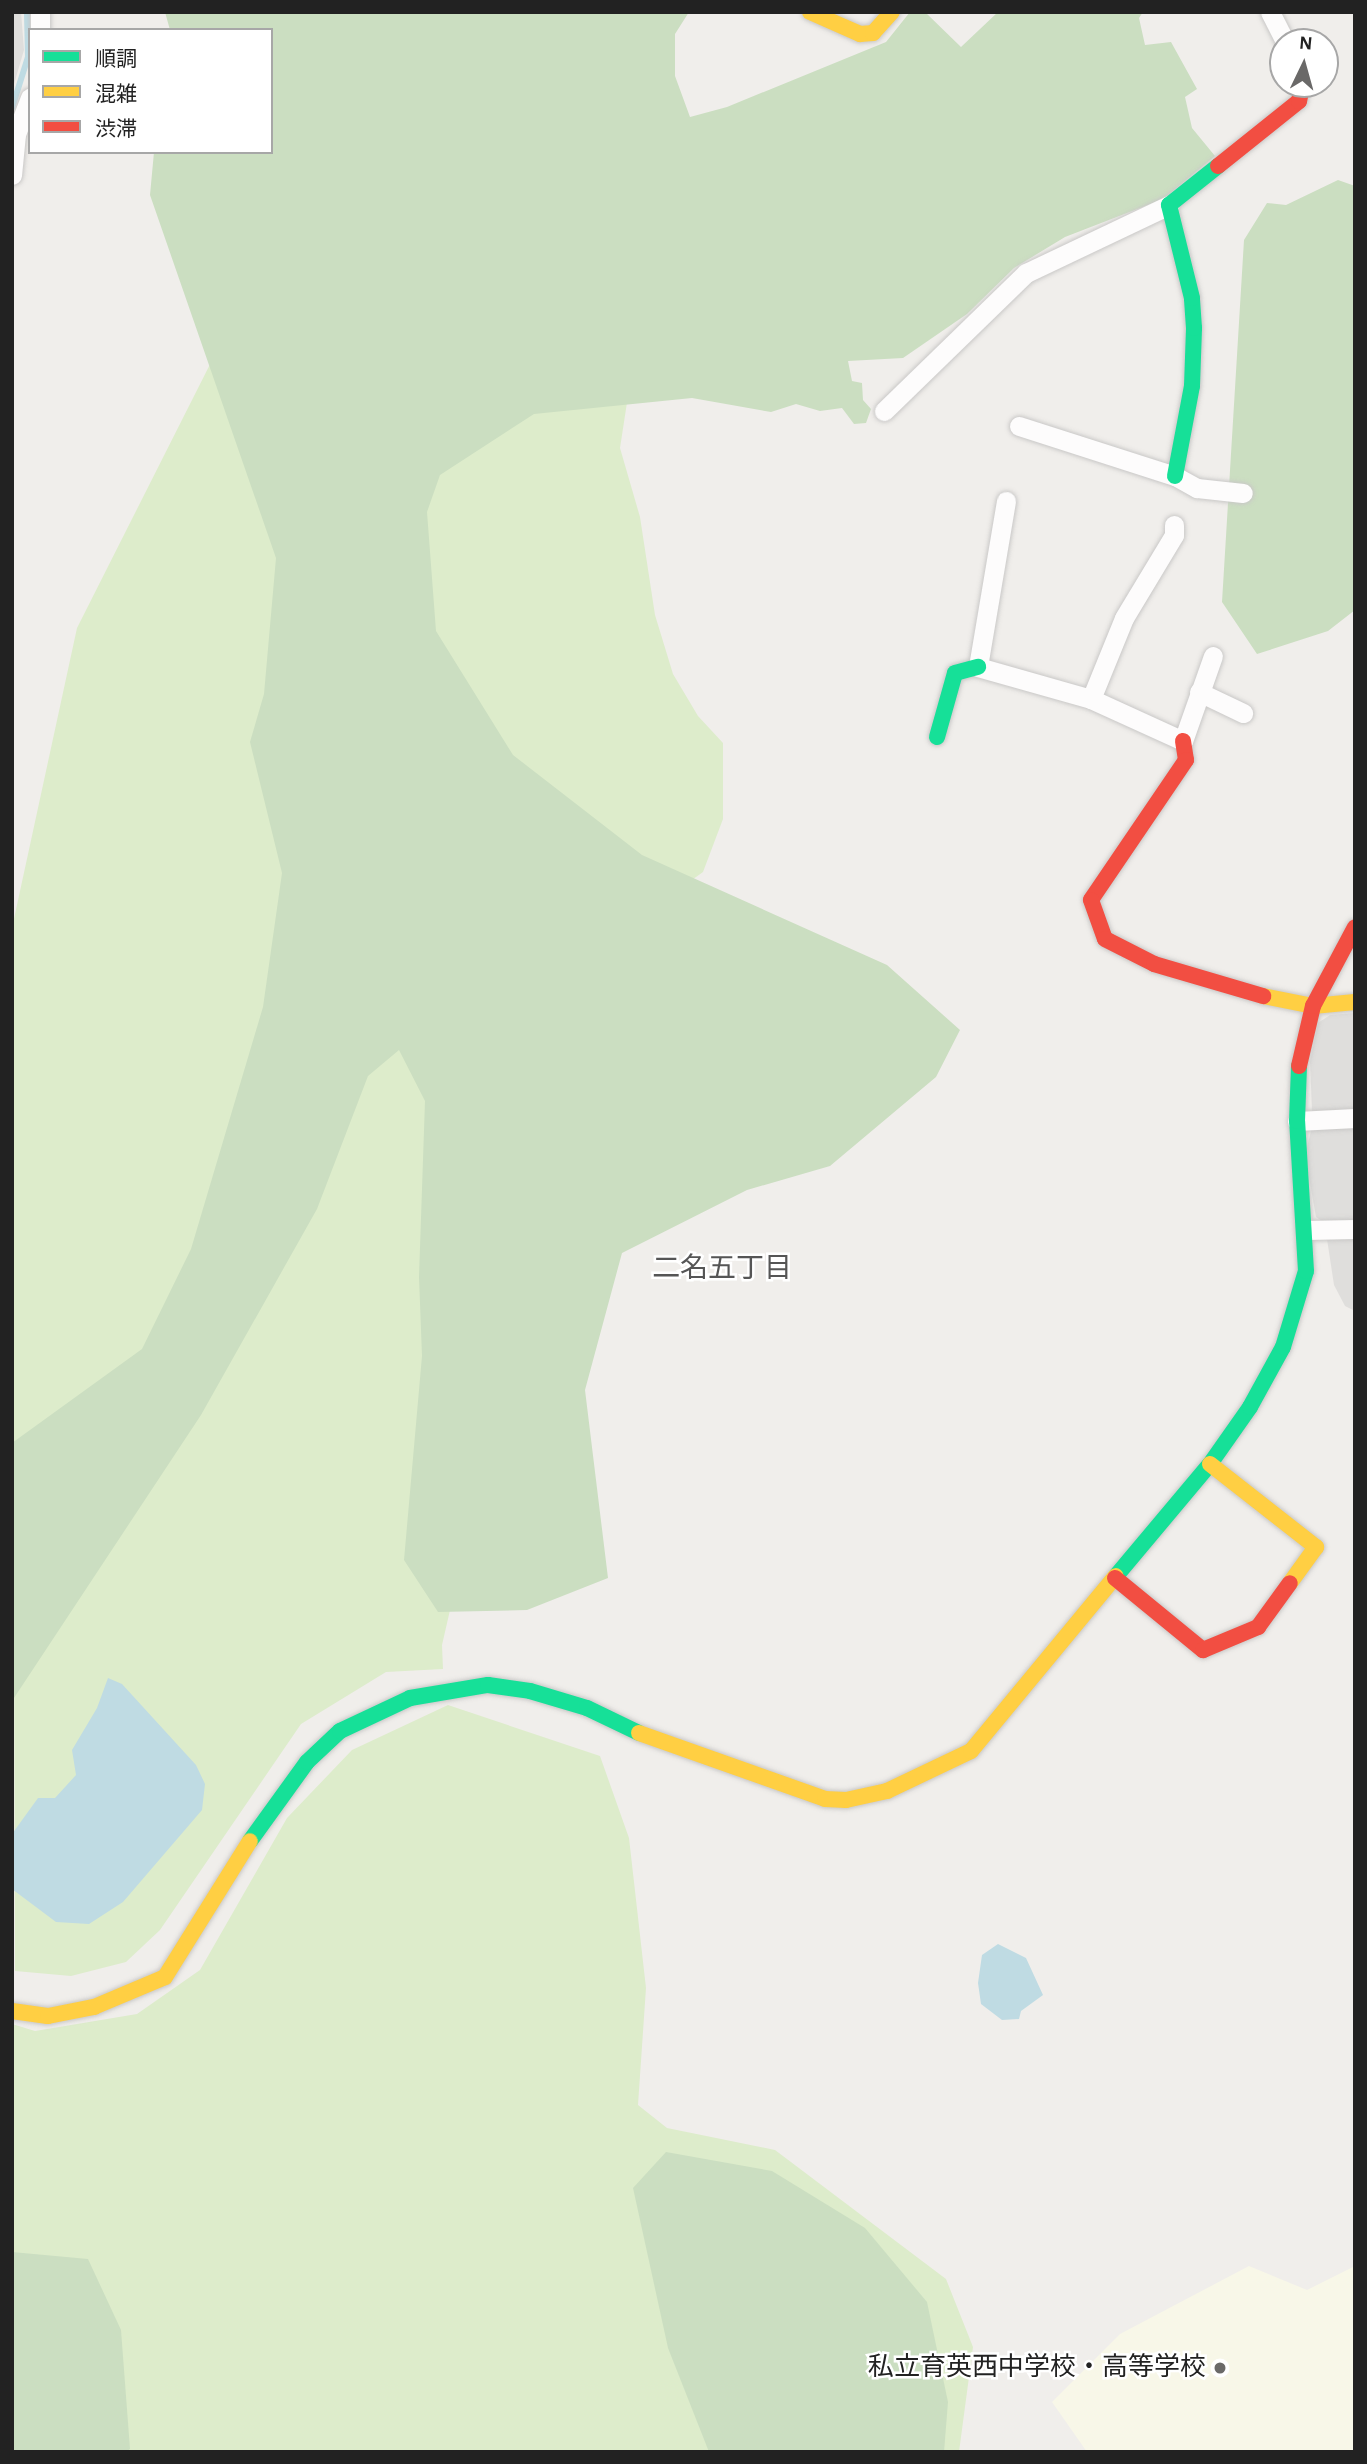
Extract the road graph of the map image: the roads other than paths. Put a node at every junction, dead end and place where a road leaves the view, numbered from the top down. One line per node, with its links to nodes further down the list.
1 (810, 12): 2 (street)
2 (892, 12)
3 (1270, 12): 4 (street)
4 (1277, 28)
5 (1300, 98): 8 (street)
6 (28, 103): 7 (street)
7 (12, 175)
8 (1169, 205): 9 (street); 11 (street)
9 (884, 411)
10 (1019, 426): 11 (street)
11 (1175, 476): 12 (street)
12 (1243, 493)
13 (1006, 501): 16 (street)
14 (1174, 524): 18 (street)
15 (1213, 656): 17 (street)
16 (978, 667): 18 (street); 20 (street)
17 (1199, 692): 19 (street); 21 (street)
18 (1091, 699): 21 (street)
19 (1243, 713)
20 (937, 737)
21 (1184, 741): 24 (street)
22 (1355, 927): 24 (street)
23 (1355, 1002): 24 (street)
24 (1313, 1006): 26 (street)
25 (1355, 1118): 26 (street)
26 (1297, 1121): 28 (street)
27 (1355, 1228): 28 (street)
28 (1306, 1230): 29 (street)
29 (1210, 1464): 30 (street); 30 (street)
30 (1115, 1578): 31 (street)
31 (12, 2011)

